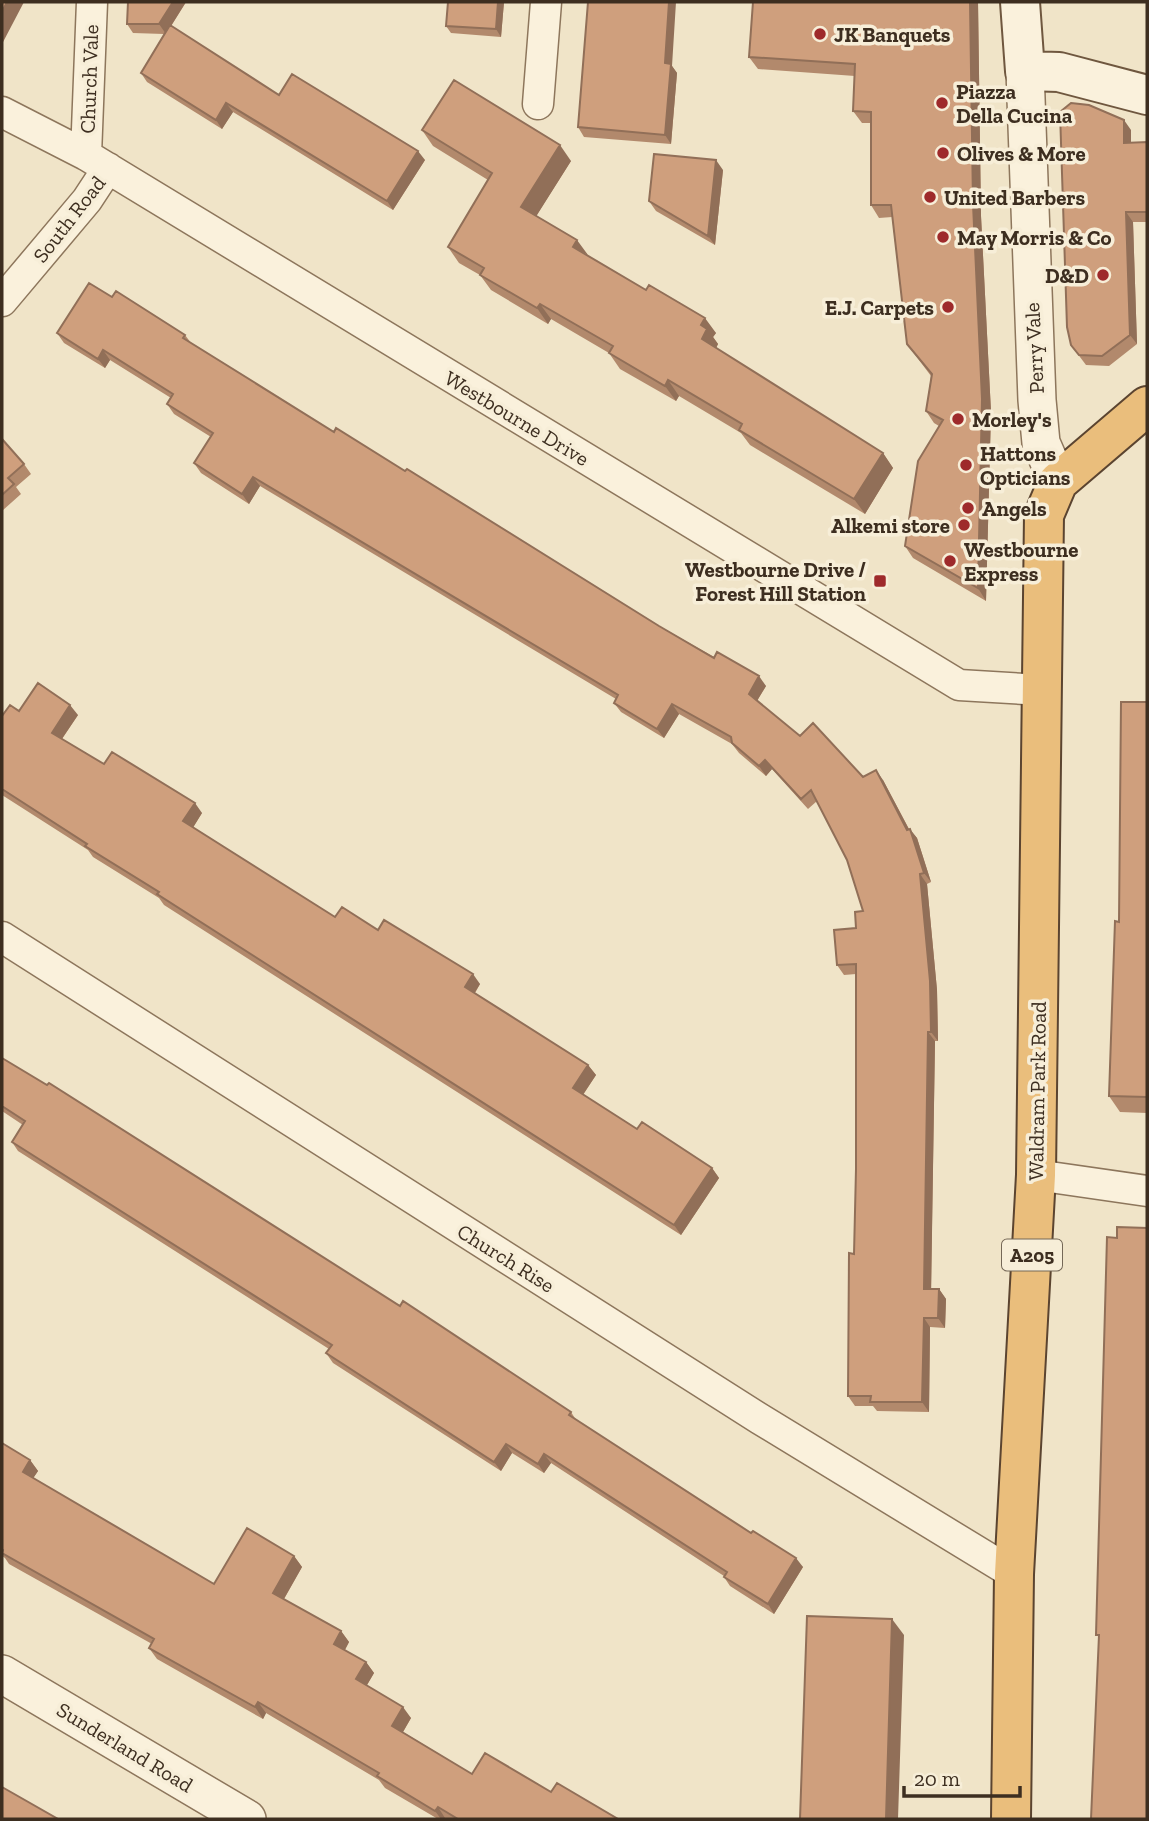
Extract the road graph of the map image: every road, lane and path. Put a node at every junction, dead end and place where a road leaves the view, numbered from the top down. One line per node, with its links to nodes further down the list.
1 (92, 2): 8 (street, Church Vale)
2 (546, 2): 6 (street)
3 (1020, 2): 4 (main road, Perry Vale)
4 (1025, 71): 5 (main road); 11 (street, Perry Vale)
5 (1147, 94)
6 (538, 104)
7 (2, 111): 8 (street, Westbourne Drive)
8 (97, 162): 9 (street, South Road); 12 (street, Westbourne Drive)
9 (2, 301)
10 (1145, 412): 11 (highway, Waldram Park Road / A205)
11 (1058, 482): 12 (highway, Waldram Park Road / A205)
12 (1042, 690): 14 (highway, Waldram Park Road / A205)
13 (2, 937): 16 (street, Church Rise)
14 (1036, 1175): 15 (street); 16 (highway, Waldram Park Road / A205)
15 (1147, 1191)
16 (1014, 1574): 19 (highway, Waldram Park Road / A205)
17 (2, 1674): 18 (street, Sunderland Road)
18 (247, 1819)
19 (1011, 1819)

